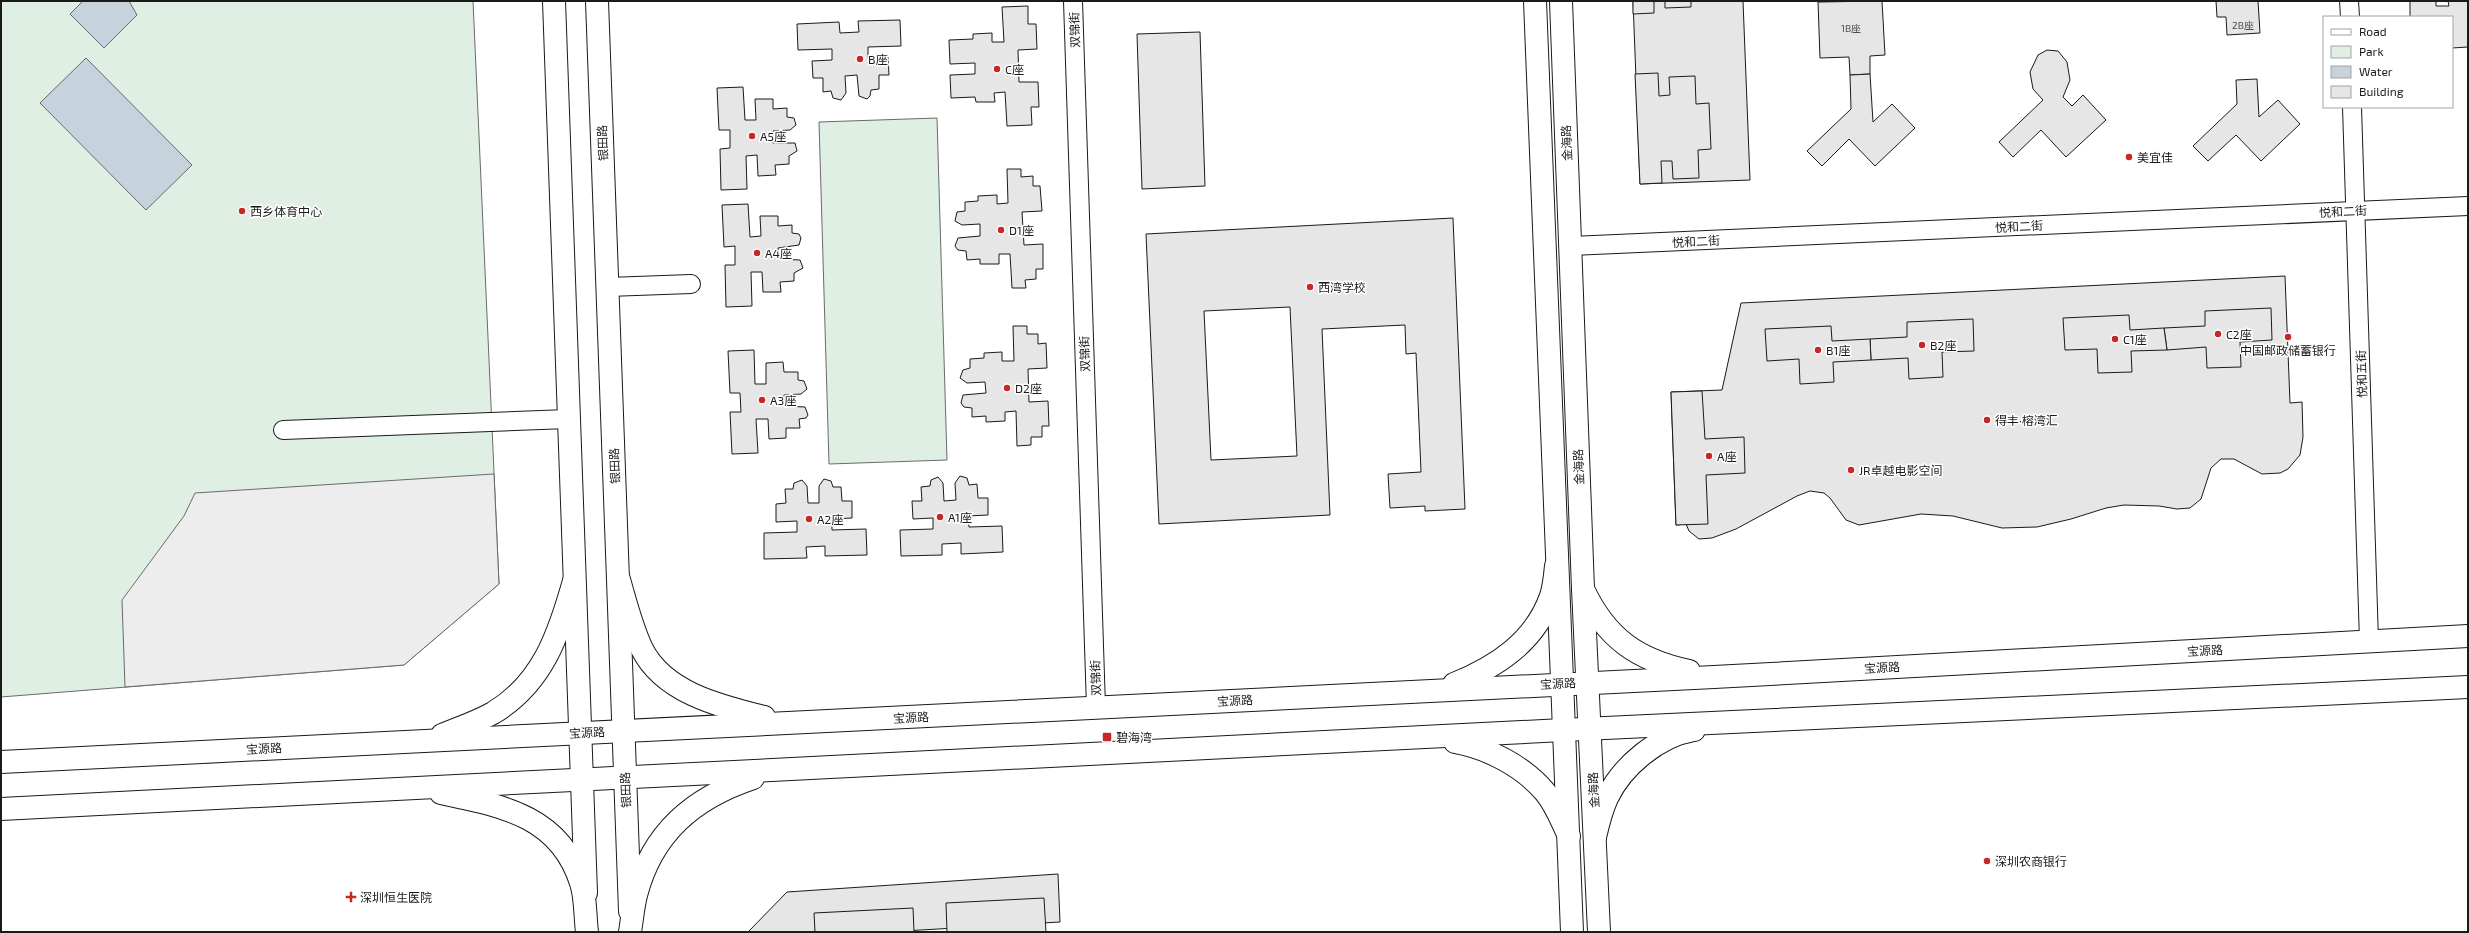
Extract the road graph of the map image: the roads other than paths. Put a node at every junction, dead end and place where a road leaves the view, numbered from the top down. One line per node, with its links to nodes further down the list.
1 (554, 1): 14 (main road)
2 (597, 1): 13 (main road, 银田路)
3 (1073, 1): 27 (street, 双锦街)
4 (1535, 1): 16 (main road, 金海路)
5 (1561, 1): 11 (main road, 金海路)
6 (2349, 1): 7 (street)
7 (2350, 16)
8 (2352, 108): 10 (street, 悦和五街)
9 (2468, 206): 10 (street, 悦和二街)
10 (2356, 211): 11 (street, 悦和二街); 21 (street, 悦和五街)
11 (1571, 246): 19 (main road, 金海路)
12 (691, 284): 13 (street)
13 (608, 287): 17 (main road, 银田路)
14 (568, 419): 15 (street); 18 (main road)
15 (283, 430)
16 (1556, 566): 23 (main road, 金海路); 26 (main road)
17 (618, 576): 29 (main road); 32 (main road, 银田路)
18 (574, 581): 33 (main road); 35 (main road)
19 (1583, 589): 22 (main road); 24 (main road, 金海路)
20 (2468, 636): 21 (main road, 宝源路)
21 (2369, 641): 22 (main road, 宝源路)
22 (1714, 676): 24 (main road, 宝源路)
23 (1562, 682): 24 (main road, 宝源路); 26 (main road, 宝源路); 31 (main road, 金海路)
24 (1587, 682): 30 (main road, 金海路)
25 (2468, 687): 28 (main road)
26 (1440, 690): 27 (main road, 宝源路)
27 (1096, 707): 29 (main road, 宝源路)
28 (1737, 722): 30 (main road); 43 (main road)
29 (788, 723): 32 (main road, 宝源路)
30 (1590, 728): 31 (main road); 43 (main road, 金海路)
31 (1564, 730): 34 (main road); 42 (main road, 金海路)
32 (623, 731): 33 (main road, 宝源路); 38 (main road, 银田路)
33 (580, 733): 35 (main road, 宝源路); 39 (main road)
34 (1430, 737): 37 (main road); 42 (main road)
35 (428, 741): 36 (main road, 宝源路)
36 (1, 762)
37 (779, 770): 38 (main road); 45 (main road)
38 (625, 777): 39 (main road); 45 (main road, 银田路)
39 (582, 779): 40 (main road); 44 (main road)
40 (396, 788): 41 (main road); 44 (main road)
41 (1, 809)
42 (1569, 836): 46 (main road, 金海路)
43 (1595, 837): 47 (main road, 金海路)
44 (587, 932)
45 (630, 932)
46 (1572, 932)
47 (1599, 932)

